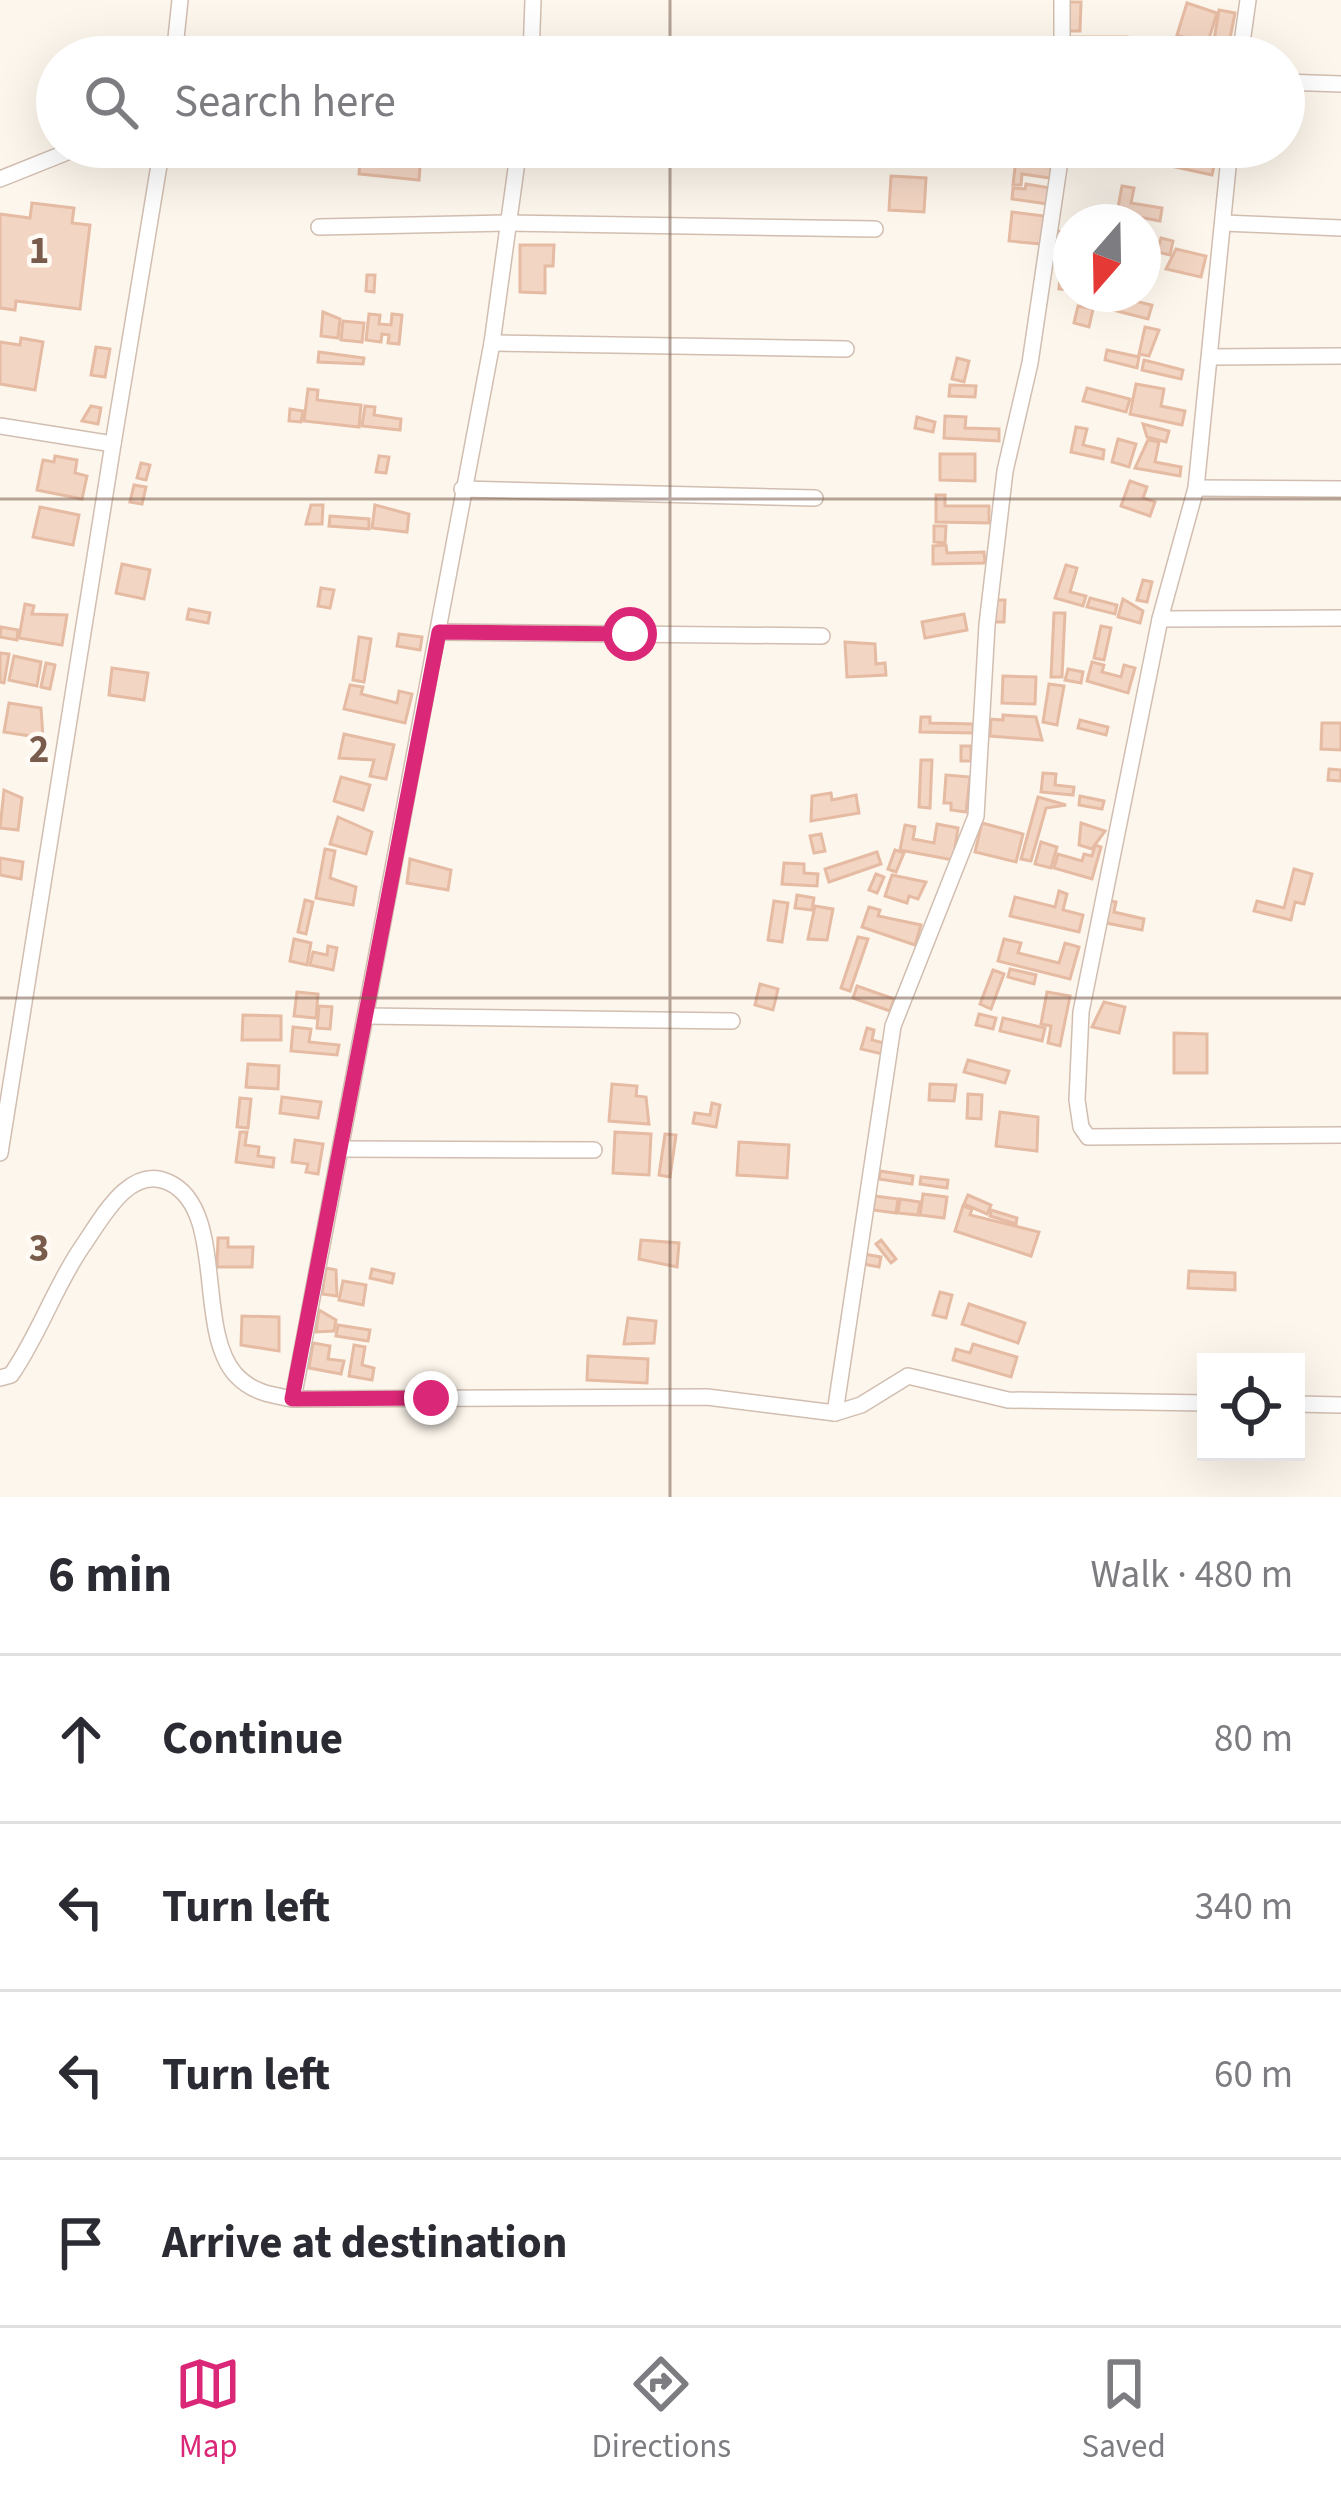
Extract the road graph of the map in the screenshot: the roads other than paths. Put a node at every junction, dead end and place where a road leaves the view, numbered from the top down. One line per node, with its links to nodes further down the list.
1 (180, 0): 5 (street)
2 (533, 0): 6 (street)
3 (1062, 0): 7 (street)
4 (1248, 0): 8 (street)
5 (176, 36)
6 (532, 36)
7 (1062, 36)
8 (1243, 36)
9 (1305, 83): 10 (street)
10 (1341, 84)
11 (36, 164): 16 (street)
12 (159, 168): 27 (street)
13 (515, 168): 17 (street)
14 (1059, 168): 47 (street)
15 (1228, 168): 18 (street)
16 (0, 178)
17 (506, 223): 19 (street); 21 (street); 22 (street)
18 (1222, 223): 20 (street); 25 (street)
19 (320, 226)
20 (1341, 228)
21 (875, 229)
22 (492, 343): 23 (street); 29 (street)
23 (847, 350)
24 (1341, 356): 25 (street)
25 (1210, 357): 28 (street)
26 (0, 426): 27 (street)
27 (113, 444): 41 (street)
28 (1196, 488): 30 (street); 33 (street)
29 (462, 489): 31 (street); 34 (street)
30 (1341, 489)
31 (815, 498)
32 (1341, 618): 33 (street)
33 (1160, 619): 38 (street)
34 (439, 632): 35 (street); 36 (street)
35 (821, 636)
36 (366, 1016): 37 (street); 39 (street)
37 (731, 1021)
38 (1341, 1135)
39 (340, 1149): 40 (street); 43 (street)
40 (594, 1150)
41 (0, 1153)
42 (0, 1378): 43 (street)
43 (292, 1399): 47 (street)
44 (1197, 1403): 47 (street)
45 (1305, 1404): 46 (street)
46 (1341, 1405)
47 (835, 1413)

